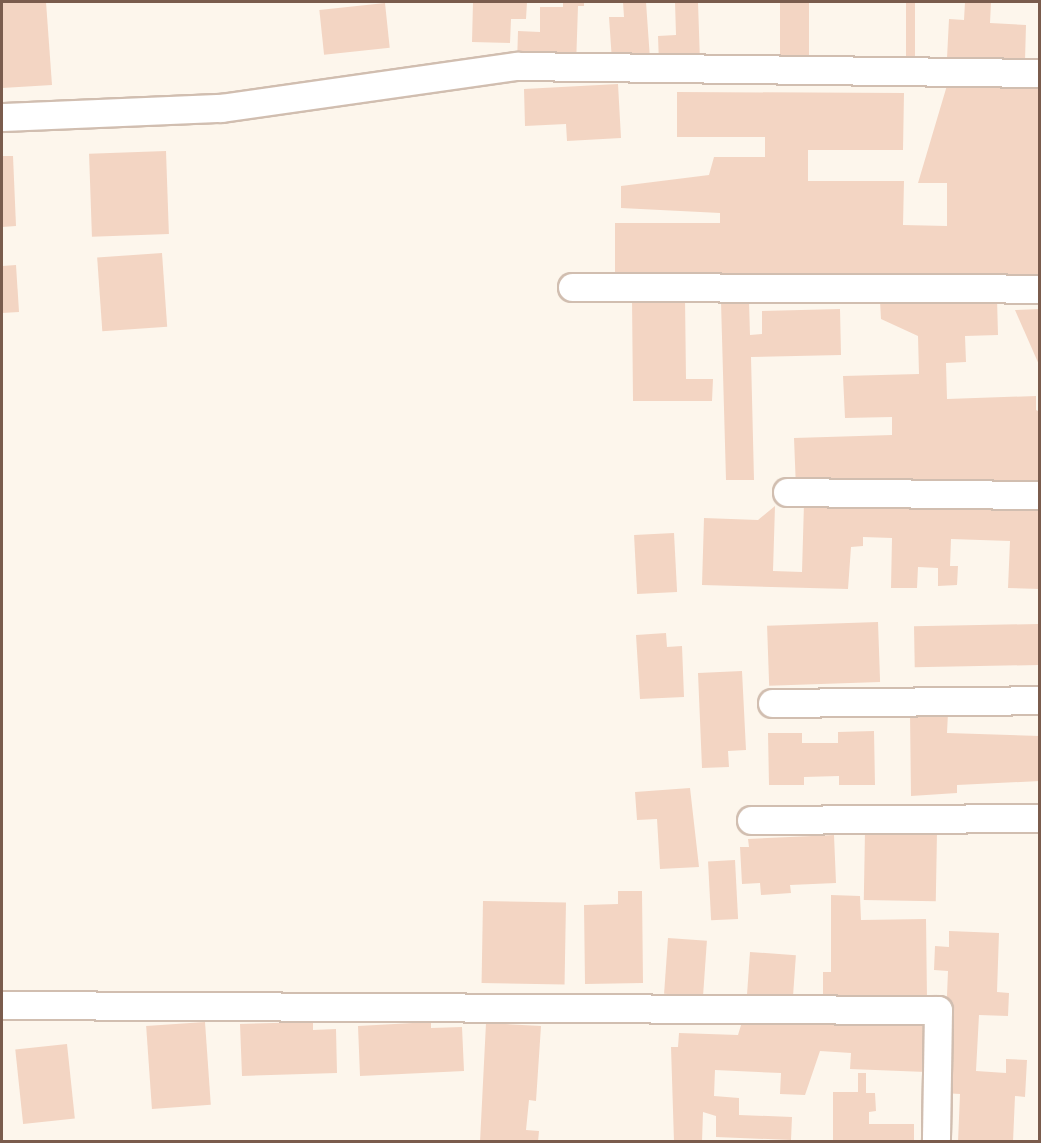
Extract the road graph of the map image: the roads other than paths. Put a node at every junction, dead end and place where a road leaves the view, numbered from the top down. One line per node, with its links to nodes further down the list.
1 (1040, 73): 2 (street)
2 (2, 117)
3 (572, 287): 4 (street)
4 (1040, 289)
5 (787, 492): 6 (street)
6 (1040, 495)
7 (1040, 700): 8 (street)
8 (772, 703)
9 (1040, 818): 10 (street)
10 (751, 820)
11 (2, 1005): 12 (street)
12 (936, 1142)

